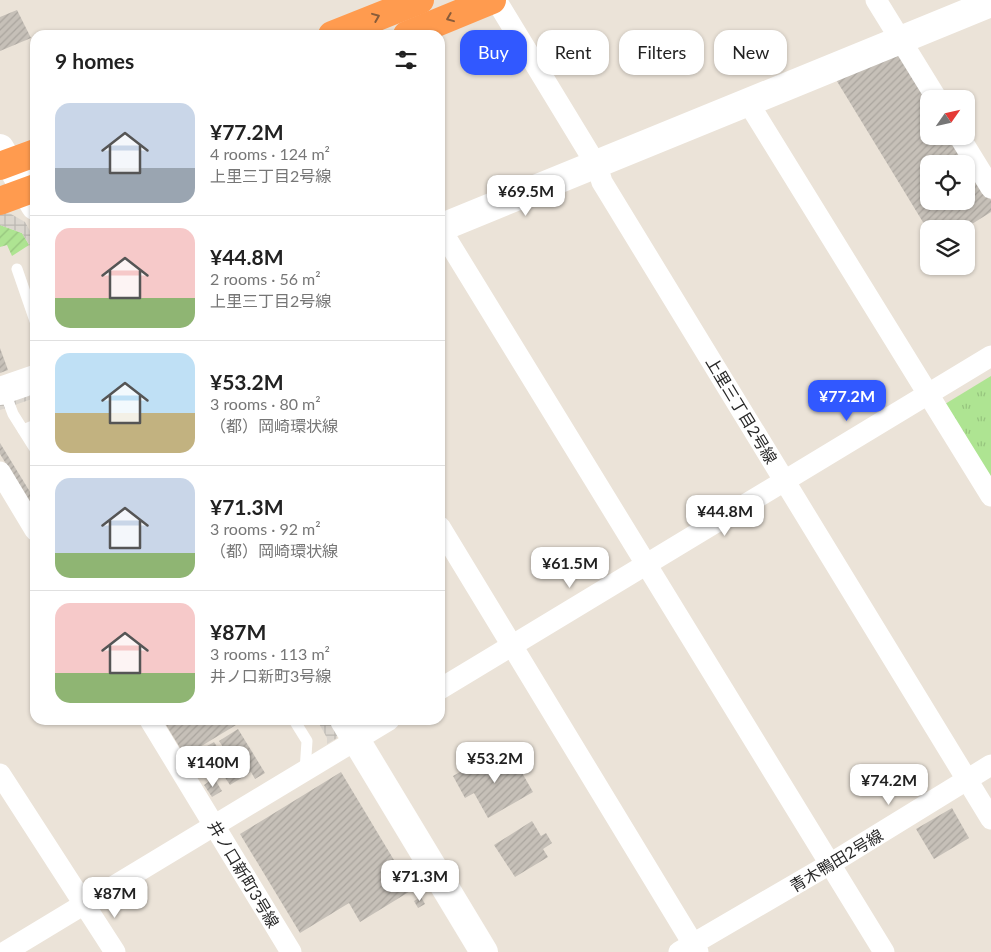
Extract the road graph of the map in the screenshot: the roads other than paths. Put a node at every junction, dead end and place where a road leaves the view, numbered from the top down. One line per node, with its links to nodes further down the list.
1 (420, 0): 6 (highway, one-way to 1)
2 (492, 0): 7 (highway, one-way to 7)
3 (496, 0): 14 (street, 上里三丁目2号線)
4 (876, 0): 8 (street)
5 (991, 3): 8 (street)
6 (345, 30)
7 (419, 30)
8 (901, 40): 9 (street); 10 (street)
9 (932, 90)
10 (749, 104): 14 (street); 26 (street)
11 (965, 145): 15 (street)
12 (30, 154): 13 (highway)
13 (3, 159): 16 (street)
14 (597, 166): 19 (street); 31 (street, 上里三丁目2号線)
15 (991, 188)
16 (30, 193)
17 (30, 195): 18 (highway)
18 (0, 201)
19 (445, 226)
20 (445, 236): 35 (street)
21 (17, 269): 22 (lane)
22 (30, 307)
23 (991, 356): 26 (street)
24 (30, 381): 25 (street)
25 (2, 390): 28 (lane)
26 (928, 394): 31 (street); 32 (street)
27 (30, 427): 28 (lane)
28 (23, 430): 29 (lane)
29 (30, 441)
30 (0, 472): 33 (street)
31 (785, 480): 35 (street); 45 (street, 上里三丁目2号線)
32 (991, 496)
33 (29, 508)
34 (445, 535): 36 (street)
35 (647, 564): 36 (street); 48 (street)
36 (511, 645): 37 (street); 50 (street)
37 (445, 686)
38 (153, 725): 47 (street, 井ノ口新町3号線)
39 (297, 725): 43 (lane)
40 (370, 725): 41 (street)
41 (350, 730): 43 (street); 54 (street)
42 (991, 765): 45 (street, 青木鴨田2号線)
43 (305, 771): 47 (street)
44 (0, 774): 49 (street)
45 (967, 780): 46 (street, 上里三丁目2号線); 48 (street, 青木鴨田2号線)
46 (991, 819)
47 (214, 826): 49 (street); 53 (street, 井ノ口新町3号線)
48 (830, 864): 50 (street, 青木鴨田2号線); 55 (street)
49 (84, 904): 51 (street); 52 (street)
50 (690, 949)
51 (5, 952)
52 (115, 952)
53 (291, 952)
54 (484, 952)
55 (884, 952)

